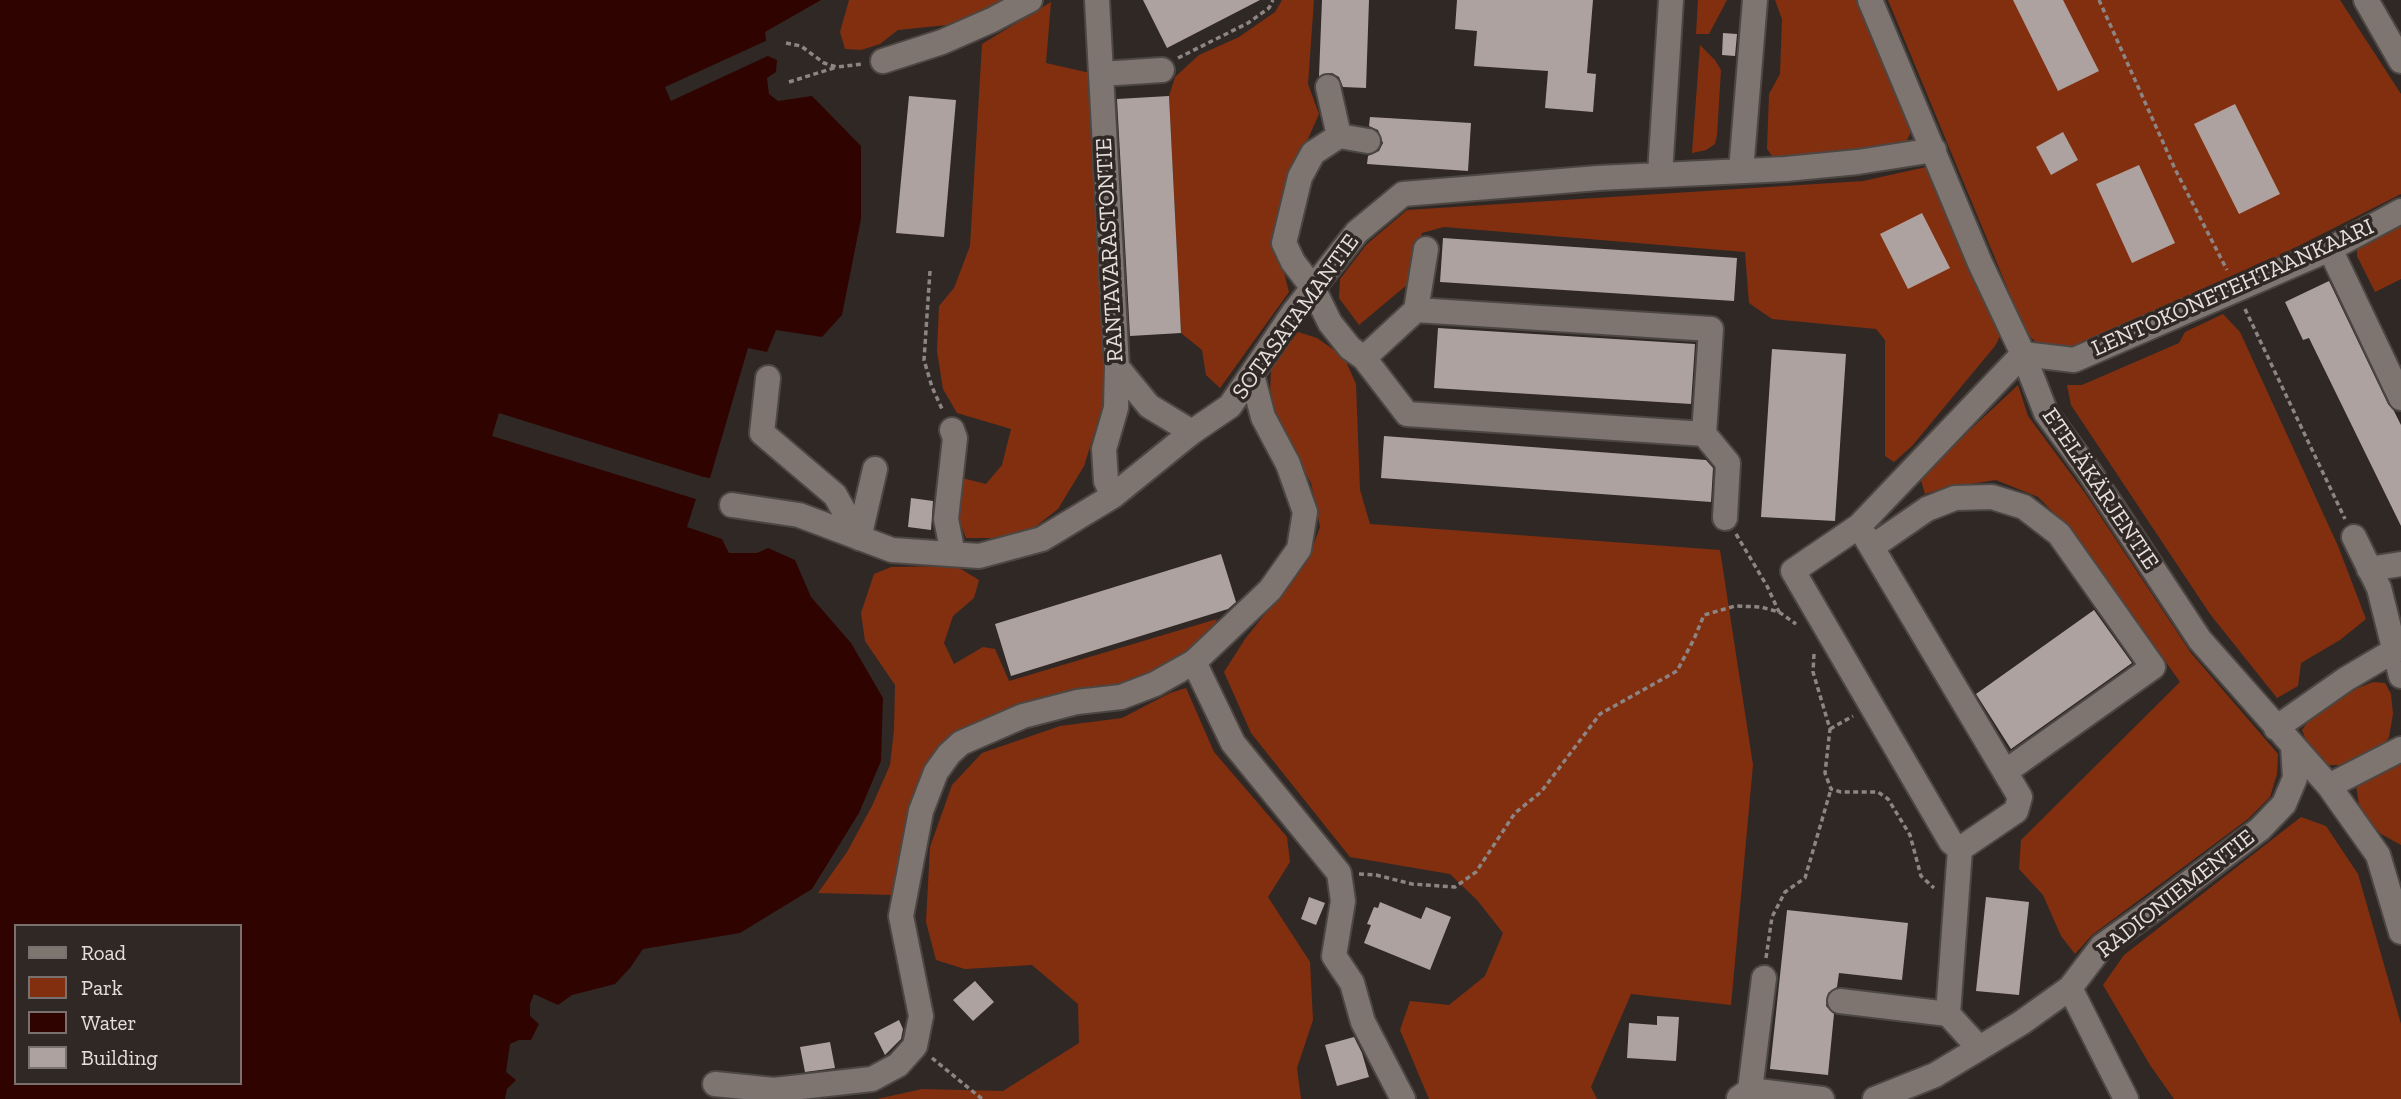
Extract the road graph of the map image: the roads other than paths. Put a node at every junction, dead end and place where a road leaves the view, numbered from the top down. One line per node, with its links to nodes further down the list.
1 (1030, 0): 8 (street)
2 (1097, 0): 11 (street, RANTAVARASTONTIE)
3 (1671, 0): 18 (street)
4 (1743, 0): 13 (street)
5 (1755, 0): 13 (street)
6 (1870, 0): 16 (street, ETELÄKÄRJENTIE)
7 (2366, 0): 9 (street)
8 (883, 61)
9 (2401, 61)
10 (1163, 70): 11 (street)
11 (1101, 74): 26 (street, RANTAVARASTONTIE)
12 (1328, 87): 14 (street)
13 (1747, 101): 17 (street)
14 (1339, 136): 15 (street); 22 (street)
15 (1368, 141)
16 (1934, 150): 17 (street, SOTASATAMANTIE); 24 (street, ETELÄKÄRJENTIE)
17 (1741, 171): 18 (street, SOTASATAMANTIE)
18 (1660, 174): 22 (street, SOTASATAMANTIE)
19 (2401, 211): 21 (street, LENTOKONETEHTAANKAARI)
20 (1426, 249): 23 (street)
21 (2330, 249): 24 (street, LENTOKONETEHTAANKAARI); 29 (street)
22 (1313, 288): 25 (street); 27 (street, SOTASATAMANTIE)
23 (1416, 310): 25 (street); 32 (street)
24 (2023, 355): 37 (street); 47 (street, ETELÄKÄRJENTIE)
25 (1364, 358): 32 (street)
26 (1117, 367): 31 (street); 34 (street, RANTAVARASTONTIE)
27 (1252, 374): 31 (street, SOTASATAMANTIE); 45 (street)
28 (768, 378): 39 (street)
29 (2401, 398)
30 (952, 430): 41 (street)
31 (1192, 432): 34 (street, SOTASATAMANTIE)
32 (1704, 434): 36 (street)
33 (875, 469): 39 (street)
34 (1113, 496): 41 (street, SOTASATAMANTIE)
35 (732, 505): 39 (street, SOTASATAMANTIE)
36 (1725, 518)
37 (1859, 526): 40 (street); 52 (street)
38 (2354, 537): 43 (street)
39 (859, 538): 41 (street, SOTASATAMANTIE)
40 (1872, 547): 49 (street); 49 (street)
41 (953, 554)
42 (2401, 564): 43 (street)
43 (2370, 569): 44 (street)
44 (2398, 649): 46 (street); 47 (street)
45 (1194, 662): 60 (street); 62 (street)
46 (2401, 677)
47 (2285, 737): 50 (street, ETELÄKÄRJENTIE); 56 (street, RADIONIEMENTIE)
48 (2400, 746): 50 (street)
49 (2005, 772): 52 (street)
50 (2329, 786): 51 (street, ETELÄKÄRJENTIE)
51 (2364, 837): 53 (street); 54 (street, ETELÄKÄRJENTIE)
52 (1960, 849): 58 (street)
53 (2401, 856)
54 (2401, 932)
55 (1764, 978): 61 (street)
56 (2070, 988): 59 (street, RADIONIEMENTIE); 65 (street)
57 (1840, 1001): 58 (street)
58 (1948, 1014): 59 (street)
59 (1979, 1048): 64 (street, RADIONIEMENTIE)
60 (715, 1084)
61 (1743, 1094): 63 (street)
62 (1403, 1099)
63 (1822, 1099)
64 (1875, 1099)
65 (2126, 1099)

